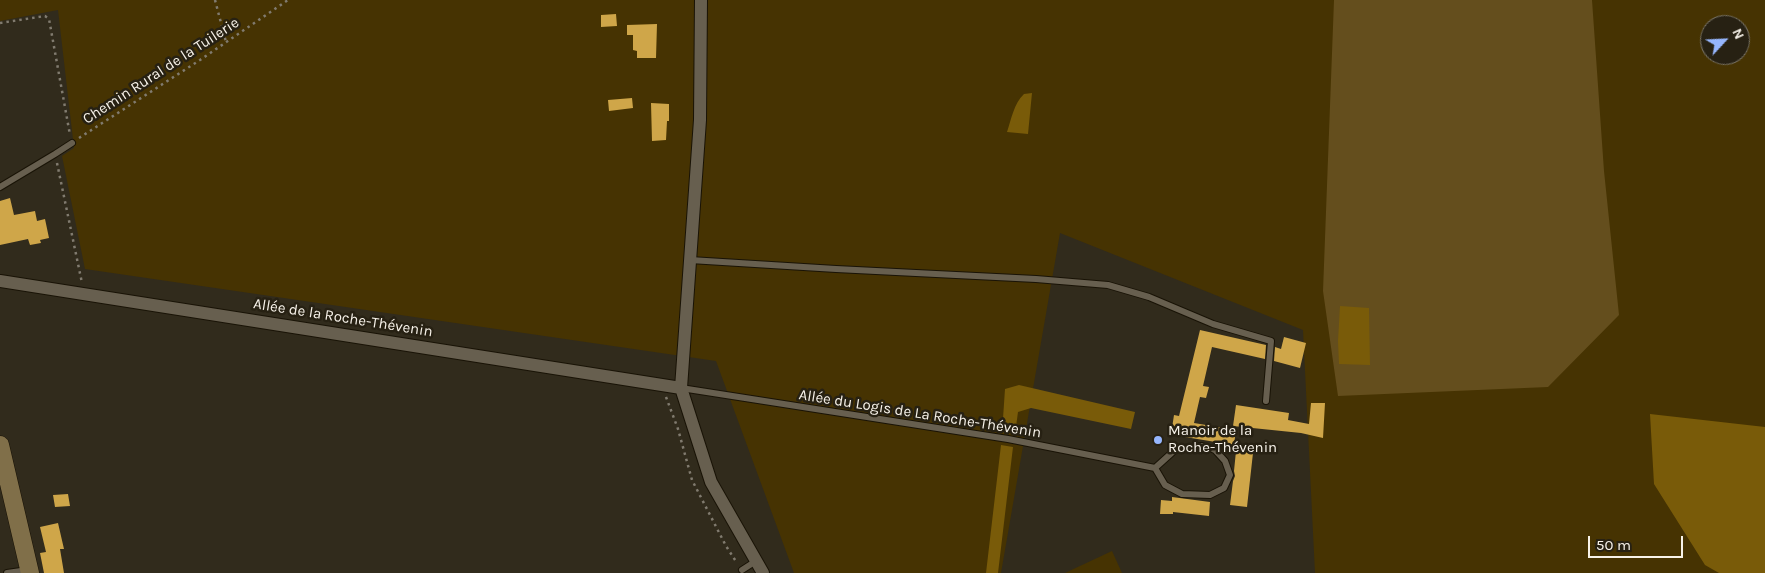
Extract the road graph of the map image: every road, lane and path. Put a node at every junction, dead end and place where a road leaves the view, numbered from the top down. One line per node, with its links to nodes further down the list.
1 (215, 0): 5 (path)
2 (288, 0): 5 (path, Chemin Rural de la Tuilerie)
3 (702, 0): 9 (street)
4 (0, 24): 6 (path)
5 (226, 42): 6 (path, Chemin Rural de la Tuilerie)
6 (72, 143): 7 (lane)
7 (55, 154): 8 (lane); 11 (path)
8 (0, 187)
9 (690, 260): 12 (street); 13 (lane)
10 (0, 281): 11 (street, Allée de la Roche-Thévenin)
11 (85, 294): 12 (street, Allée de la Roche-Thévenin)
12 (681, 388): 15 (lane, Allée du Logis de La Roche-Thévenin); 16 (street)
13 (1266, 401)
14 (0, 445): 18 (main road)
15 (1154, 468): 15 (lane)
16 (756, 561): 17 (lane); 20 (street)
17 (742, 570)
18 (29, 572): 19 (lane)
19 (7, 573)
20 (763, 573)

